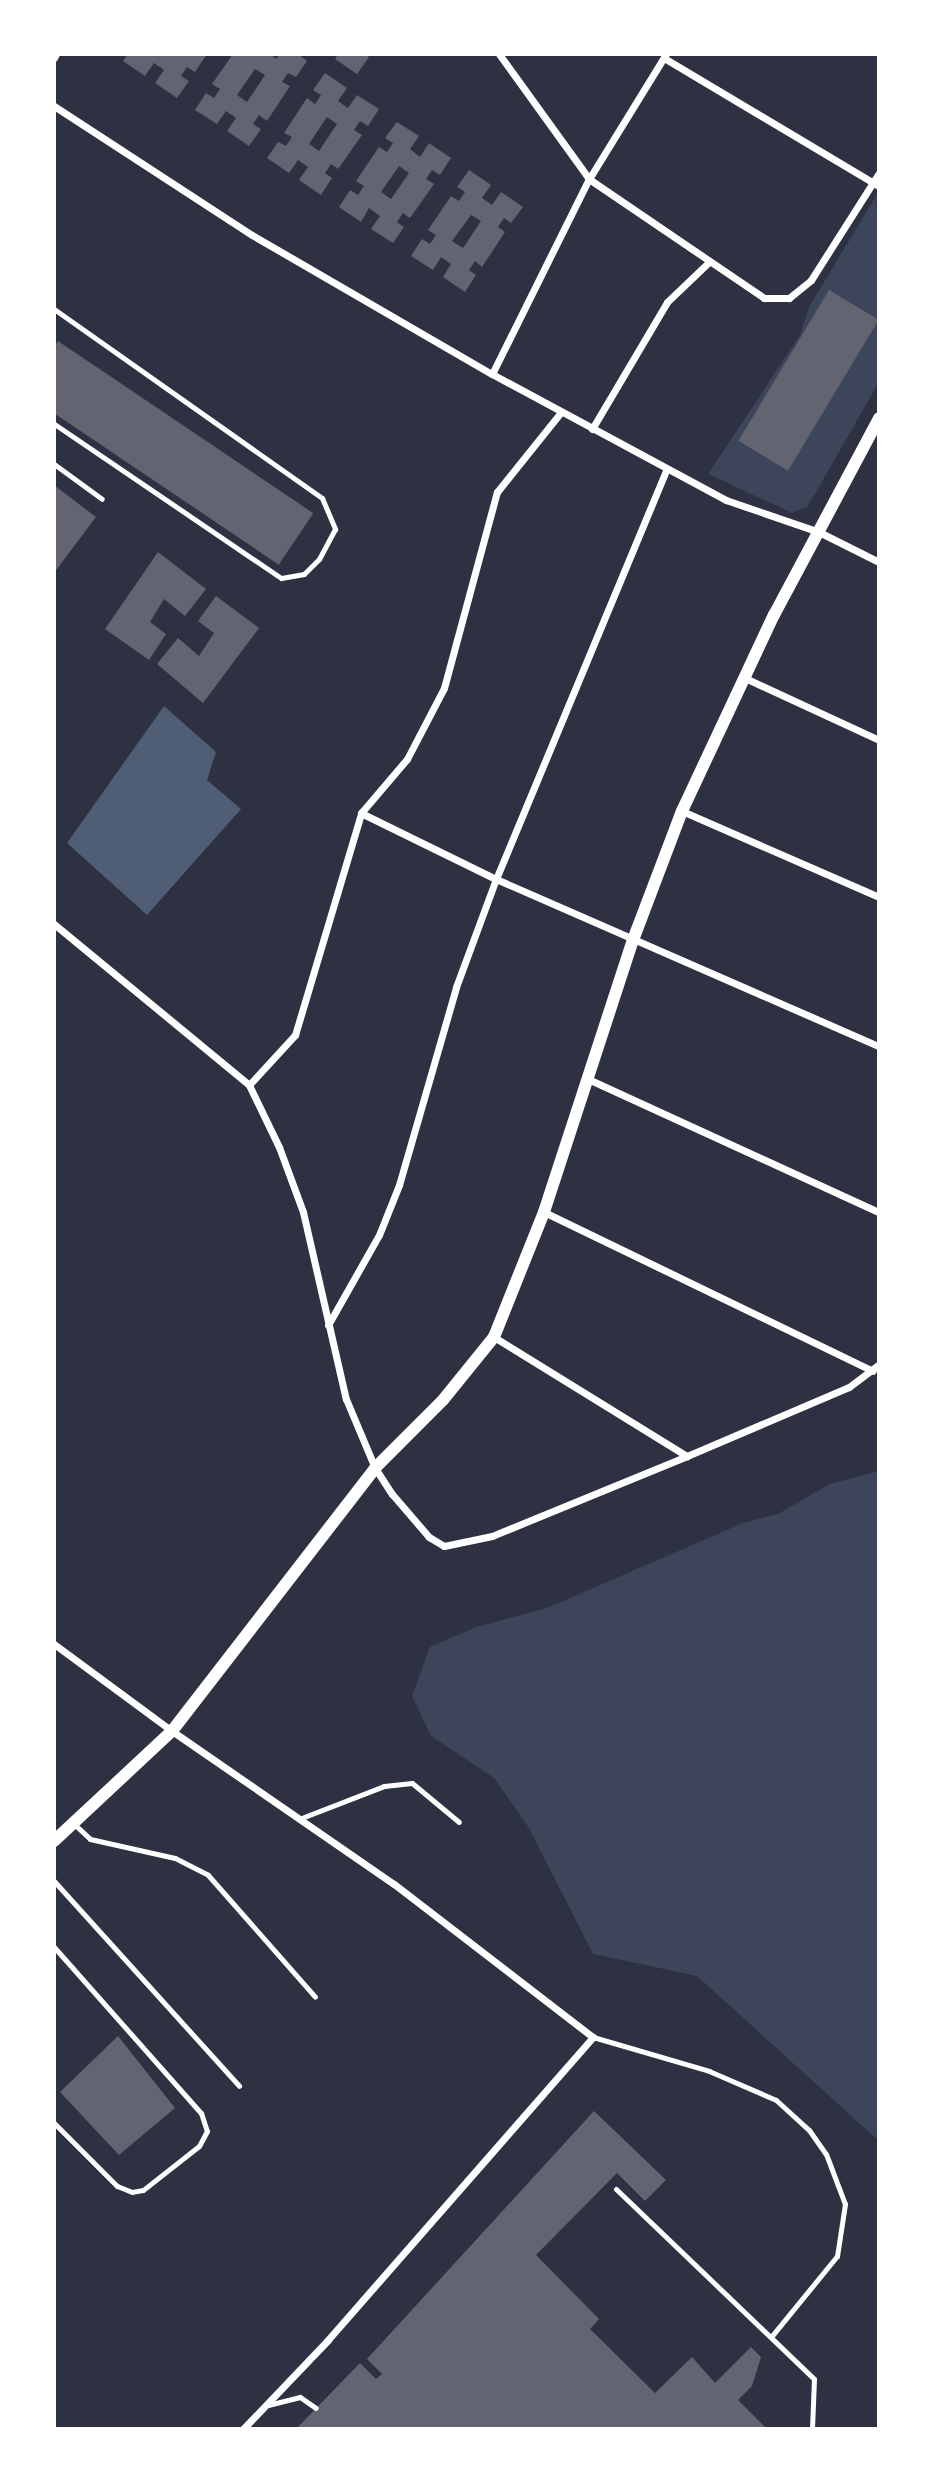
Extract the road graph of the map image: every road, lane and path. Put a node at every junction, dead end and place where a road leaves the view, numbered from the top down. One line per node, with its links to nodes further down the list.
1 (499, 54): 5 (street)
2 (665, 56): 5 (street); 6 (street)
3 (54, 106): 9 (street)
4 (879, 173): 6 (street)
5 (589, 179): 7 (street); 9 (street)
6 (876, 184): 7 (street)
7 (710, 261): 13 (street)
8 (54, 309): 12 (lane)
9 (492, 374): 10 (street)
10 (561, 412): 13 (street); 22 (street)
11 (879, 418): 17 (street)
12 (54, 424)
13 (592, 429): 15 (street)
14 (54, 464): 16 (lane)
15 (666, 470): 17 (street); 23 (street)
16 (102, 499)
17 (819, 532): 18 (street); 19 (street)
18 (879, 562)
19 (745, 678): 20 (street); 21 (street)
20 (879, 740)
21 (682, 811): 24 (street); 26 (street)
22 (361, 813): 23 (street); 29 (street)
23 (496, 879): 26 (street); 32 (street)
24 (879, 897)
25 (54, 924): 29 (street)
26 (633, 940): 27 (street); 28 (street)
27 (879, 1046)
28 (588, 1079): 30 (street); 31 (street)
29 (249, 1085): 32 (street)
30 (544, 1212): 33 (street); 35 (street)
31 (879, 1212)
32 (328, 1325): 37 (street)
33 (494, 1337): 36 (street); 37 (street)
34 (879, 1364): 35 (street)
35 (873, 1371): 36 (street)
36 (687, 1456): 37 (street)
37 (375, 1468): 39 (street)
38 (54, 1644): 39 (street)
39 (172, 1731): 40 (street); 42 (street)
40 (299, 1819): 41 (lane); 47 (street)
41 (459, 1822)
42 (73, 1823): 43 (street); 46 (lane)
43 (54, 1841)
44 (54, 1881): 48 (lane)
45 (54, 1947): 49 (lane)
46 (315, 1997)
47 (593, 2037): 51 (lane); 52 (street)
48 (239, 2086)
49 (54, 2123)
50 (616, 2189): 51 (lane)
51 (771, 2337): 55 (lane)
52 (265, 2406): 53 (lane); 54 (street)
53 (316, 2408)
54 (243, 2429)
55 (812, 2429)

